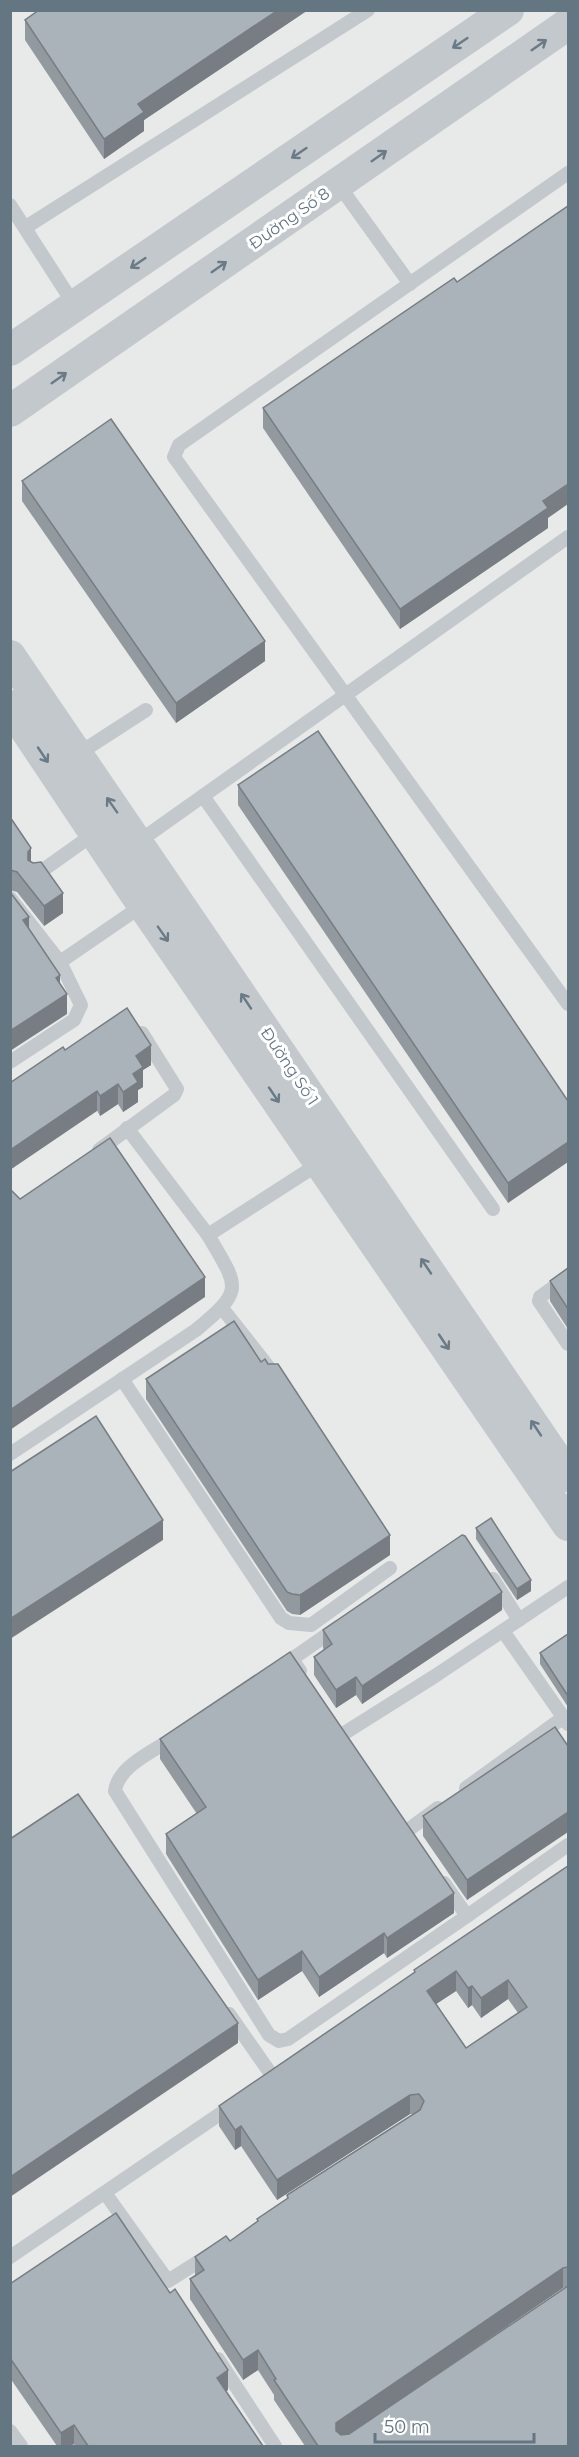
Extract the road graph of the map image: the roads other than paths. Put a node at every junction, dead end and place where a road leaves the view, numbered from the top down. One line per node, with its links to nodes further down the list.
1 (368, 10): 7 (lane)
2 (508, 10): 9 (street, one-way to 9)
3 (568, 24): 5 (street, Đường Số 8, one-way to 3)
4 (568, 173): 8 (lane)
5 (338, 184): 8 (lane); 11 (street, Đường Số 8, one-way to 5)
6 (10, 205): 7 (lane)
7 (26, 227): 9 (lane)
8 (410, 284): 14 (lane)
9 (75, 306): 10 (street)
10 (10, 350)
11 (10, 411)
12 (568, 537): 14 (lane)
13 (10, 656): 17 (street, Đường Số 1)
14 (345, 696): 18 (lane); 25 (lane)
15 (10, 706): 19 (street, Đường Số 1, one-way to 19)
16 (146, 710): 17 (lane)
17 (78, 754): 20 (street, Đường Số 1, one-way to 17)
18 (203, 796): 20 (lane); 31 (lane)
19 (95, 833): 21 (lane); 23 (street, Đường Số 1)
20 (138, 842): 39 (street, Đường Số 1, one-way to 20)
21 (36, 875)
22 (12, 894): 24 (lane)
23 (143, 905): 24 (lane); 30 (street, Đường Số 1, one-way to 30)
24 (60, 962): 27 (lane)
25 (568, 1004)
26 (135, 1023): 28 (lane)
27 (10, 1062)
28 (127, 1128): 29 (lane); 32 (lane)
29 (83, 1162)
30 (321, 1162): 32 (lane); 40 (street, Đường Số 1, one-way to 40)
31 (493, 1209)
32 (208, 1235): 34 (lane)
33 (568, 1277): 35 (lane)
34 (222, 1308): 36 (lane); 37 (lane)
35 (568, 1344)
36 (275, 1376)
37 (122, 1379): 38 (lane); 42 (lane)
38 (10, 1454)
39 (568, 1476)
40 (568, 1525)
41 (483, 1564): 45 (lane)
42 (390, 1568)
43 (568, 1587): 45 (lane)
44 (350, 1618): 47 (lane)
45 (519, 1620): 46 (lane)
46 (503, 1631): 48 (lane); 50 (lane)
47 (311, 1687)
48 (566, 1721): 51 (lane)
49 (183, 1732): 54 (lane)
50 (343, 1734)
51 (408, 1830)
52 (568, 1845): 54 (lane)
53 (434, 1868): 54 (lane)
54 (467, 1916)
55 (219, 2000): 56 (lane)
56 (273, 2077)
57 (248, 2094): 58 (lane)
58 (105, 2193): 59 (lane); 60 (lane)
59 (217, 2250)
60 (10, 2257)
61 (212, 2349): 64 (lane)
62 (10, 2431): 63 (lane)
63 (21, 2446)
64 (275, 2446)

